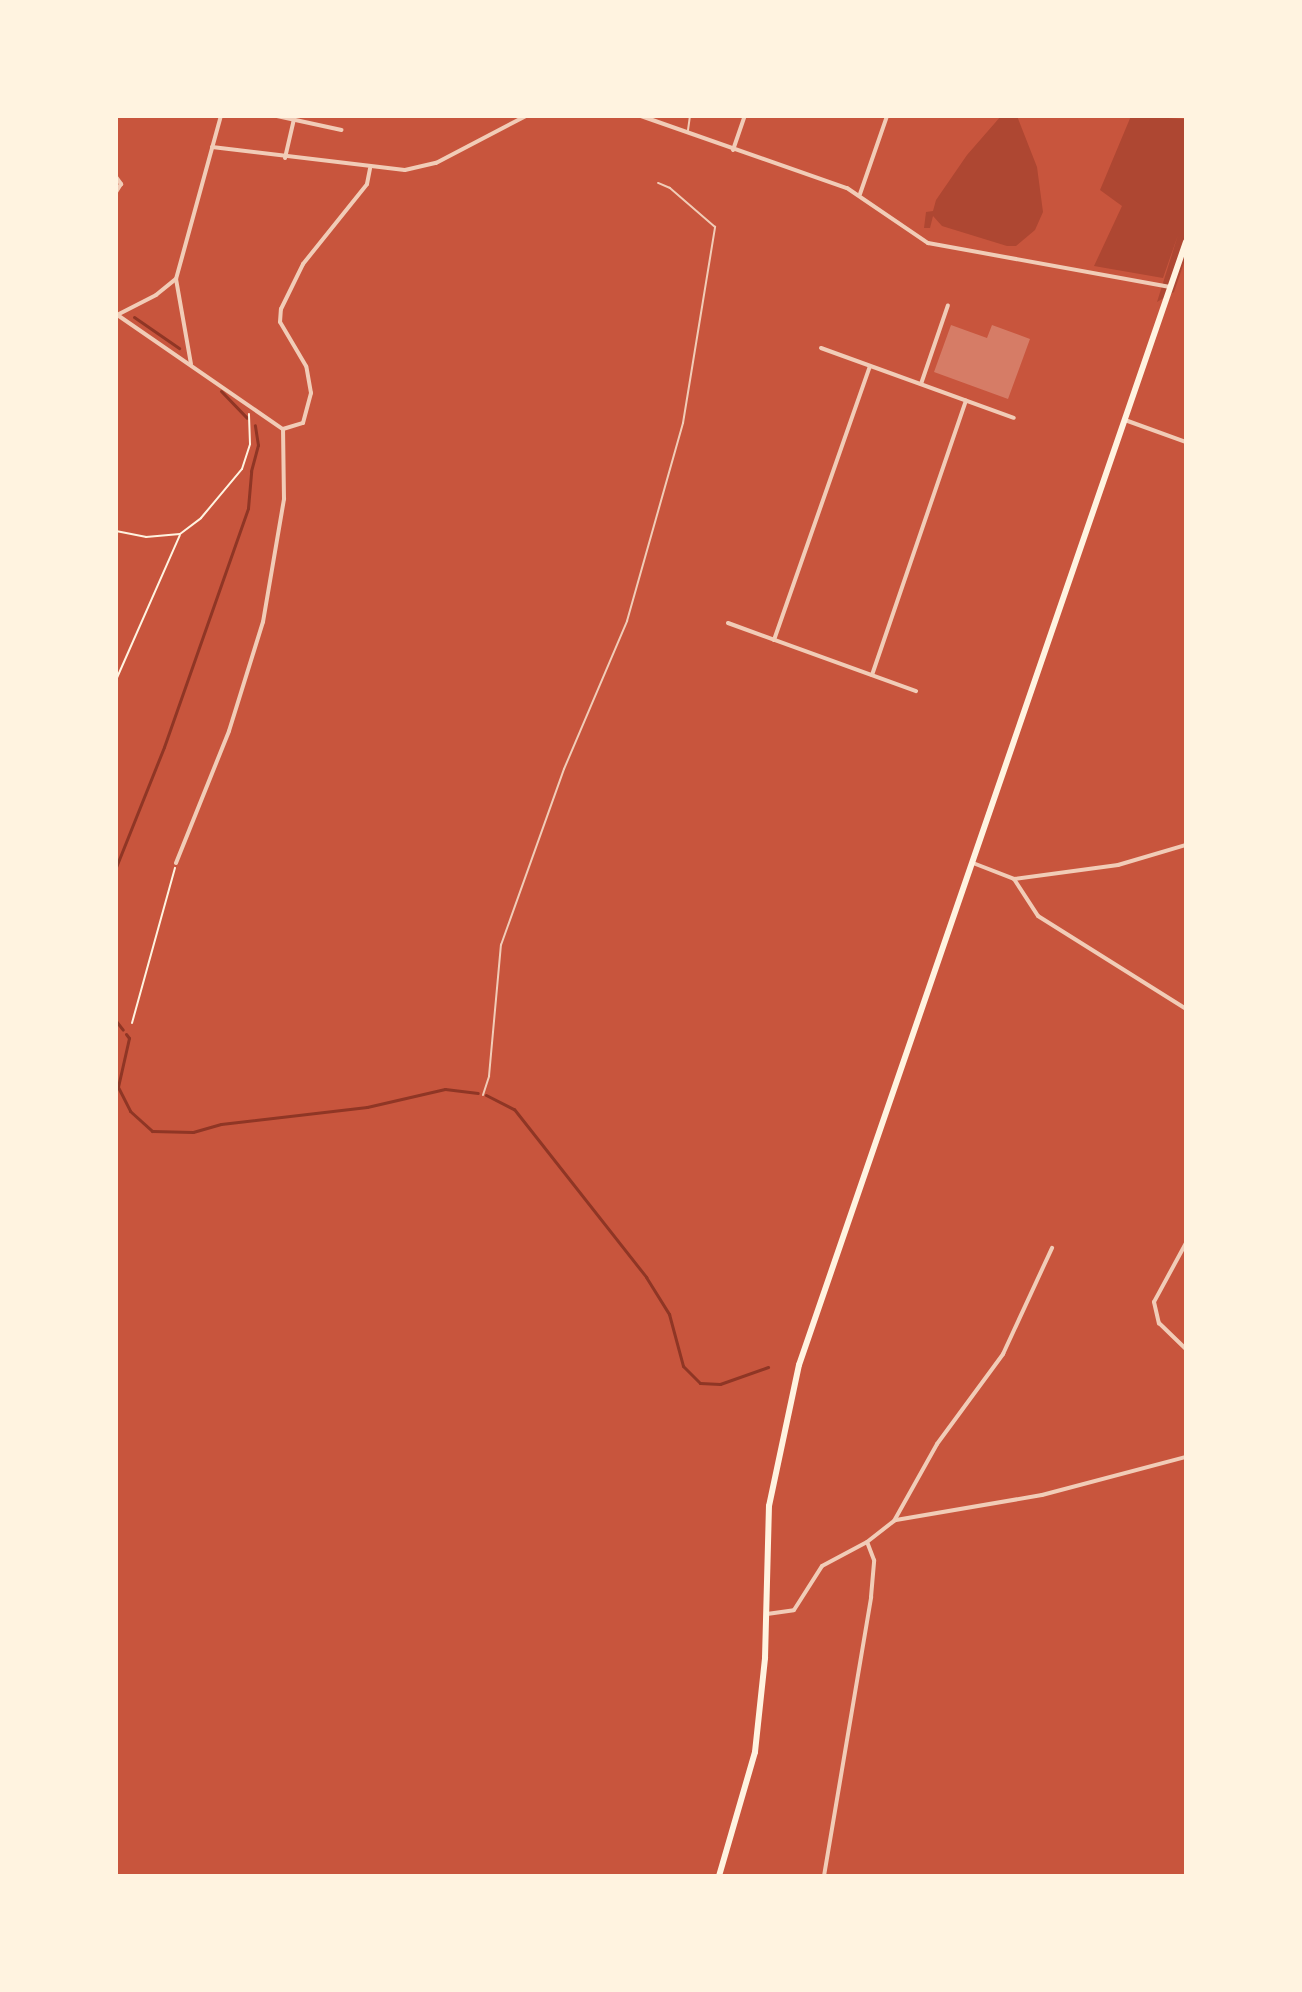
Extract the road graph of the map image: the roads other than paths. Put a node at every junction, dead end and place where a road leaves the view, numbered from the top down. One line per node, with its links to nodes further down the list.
1 (221, 116): 12 (street)
2 (277, 116): 9 (street)
3 (526, 116): 15 (street)
4 (641, 116): 8 (street)
5 (690, 116): 11 (lane)
6 (745, 116): 13 (street)
7 (887, 116): 19 (street)
8 (653, 118): 11 (street)
9 (294, 120): 10 (street); 14 (street)
10 (342, 130)
11 (688, 132): 13 (street)
12 (212, 147): 14 (street); 21 (street)
13 (733, 150): 19 (street)
14 (285, 158): 15 (street)
15 (370, 168): 32 (street)
16 (116, 177): 18 (street)
17 (658, 183): 43 (lane)
18 (116, 192)
19 (860, 194): 22 (street)
20 (1186, 242): 22 (main road)
21 (176, 279): 24 (street); 26 (street)
22 (1170, 287): 31 (main road)
23 (948, 305): 28 (street)
24 (117, 314): 26 (street)
25 (821, 348): 27 (street)
26 (191, 364): 32 (street)
27 (870, 366): 28 (street); 35 (street)
28 (921, 384): 29 (street)
29 (966, 401): 30 (street); 36 (street)
30 (1014, 418)
31 (1125, 420): 33 (street); 40 (main road)
32 (283, 429): 39 (street)
33 (1186, 442)
34 (728, 623): 35 (street)
35 (774, 640): 36 (street)
36 (872, 675): 37 (street)
37 (916, 691)
38 (1186, 845): 41 (street)
39 (176, 863)
40 (973, 863): 41 (street); 50 (main road)
41 (1014, 879): 42 (street)
42 (1186, 1009)
43 (483, 1095)
44 (1186, 1243): 46 (street)
45 (1052, 1248): 48 (street)
46 (1186, 1349)
47 (1186, 1457): 48 (street)
48 (894, 1521): 49 (street)
49 (867, 1542): 50 (street); 52 (street)
50 (767, 1614): 51 (main road)
51 (719, 1876)
52 (824, 1876)

